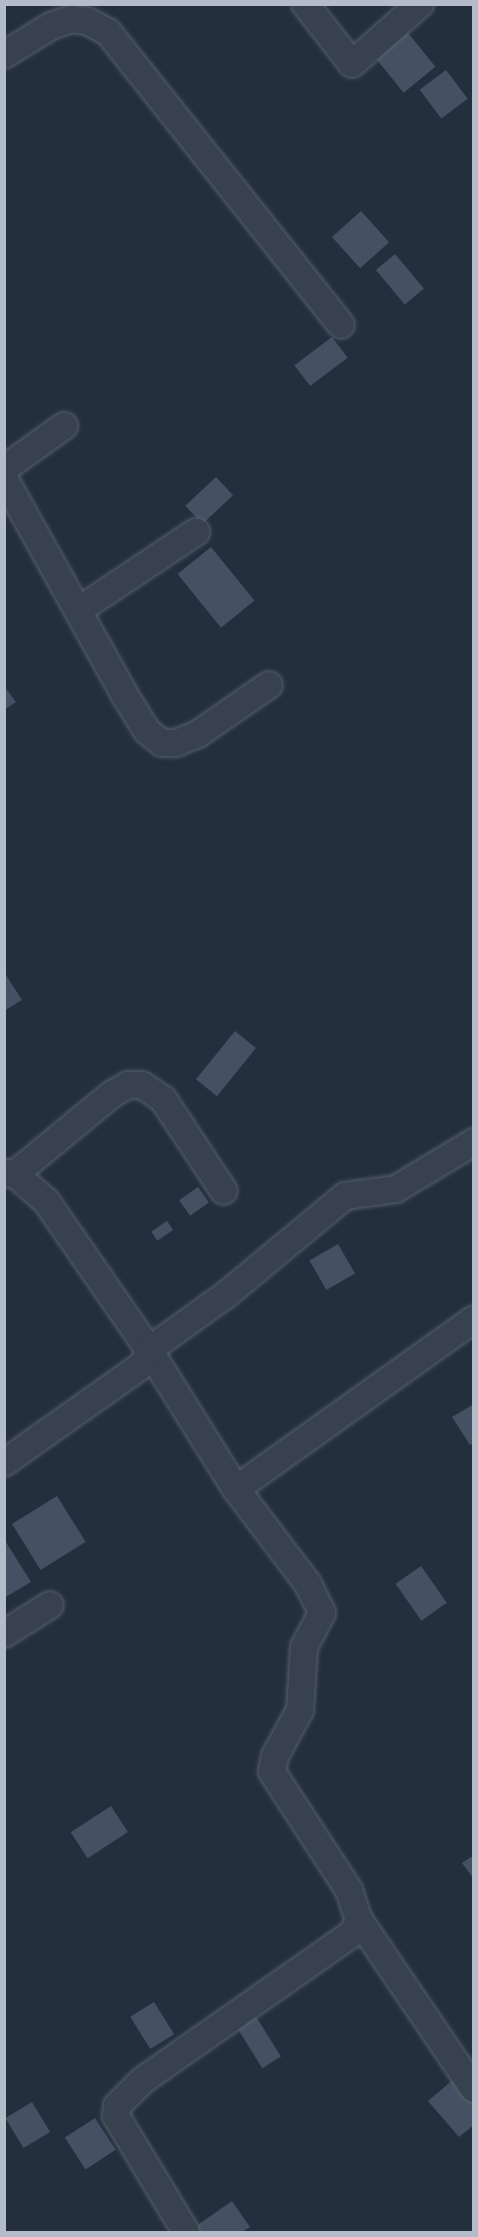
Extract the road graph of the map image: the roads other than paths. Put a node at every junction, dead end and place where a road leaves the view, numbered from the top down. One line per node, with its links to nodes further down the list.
1 (305, 4): 2 (street)
2 (420, 4)
3 (4, 55): 4 (street)
4 (341, 325)
5 (64, 426): 6 (street)
6 (4, 469)
7 (4, 478): 9 (street)
8 (196, 532): 9 (street)
9 (79, 610): 10 (street)
10 (269, 685)
11 (474, 1142): 15 (street)
12 (10, 1173): 13 (street); 15 (street)
13 (224, 1191)
14 (474, 1319): 17 (street)
15 (148, 1350): 16 (street); 17 (street)
16 (4, 1463)
17 (236, 1489): 20 (street)
18 (50, 1605): 19 (street)
19 (4, 1634)
20 (359, 1920): 21 (street); 22 (street)
21 (474, 2089)
22 (186, 2232)

